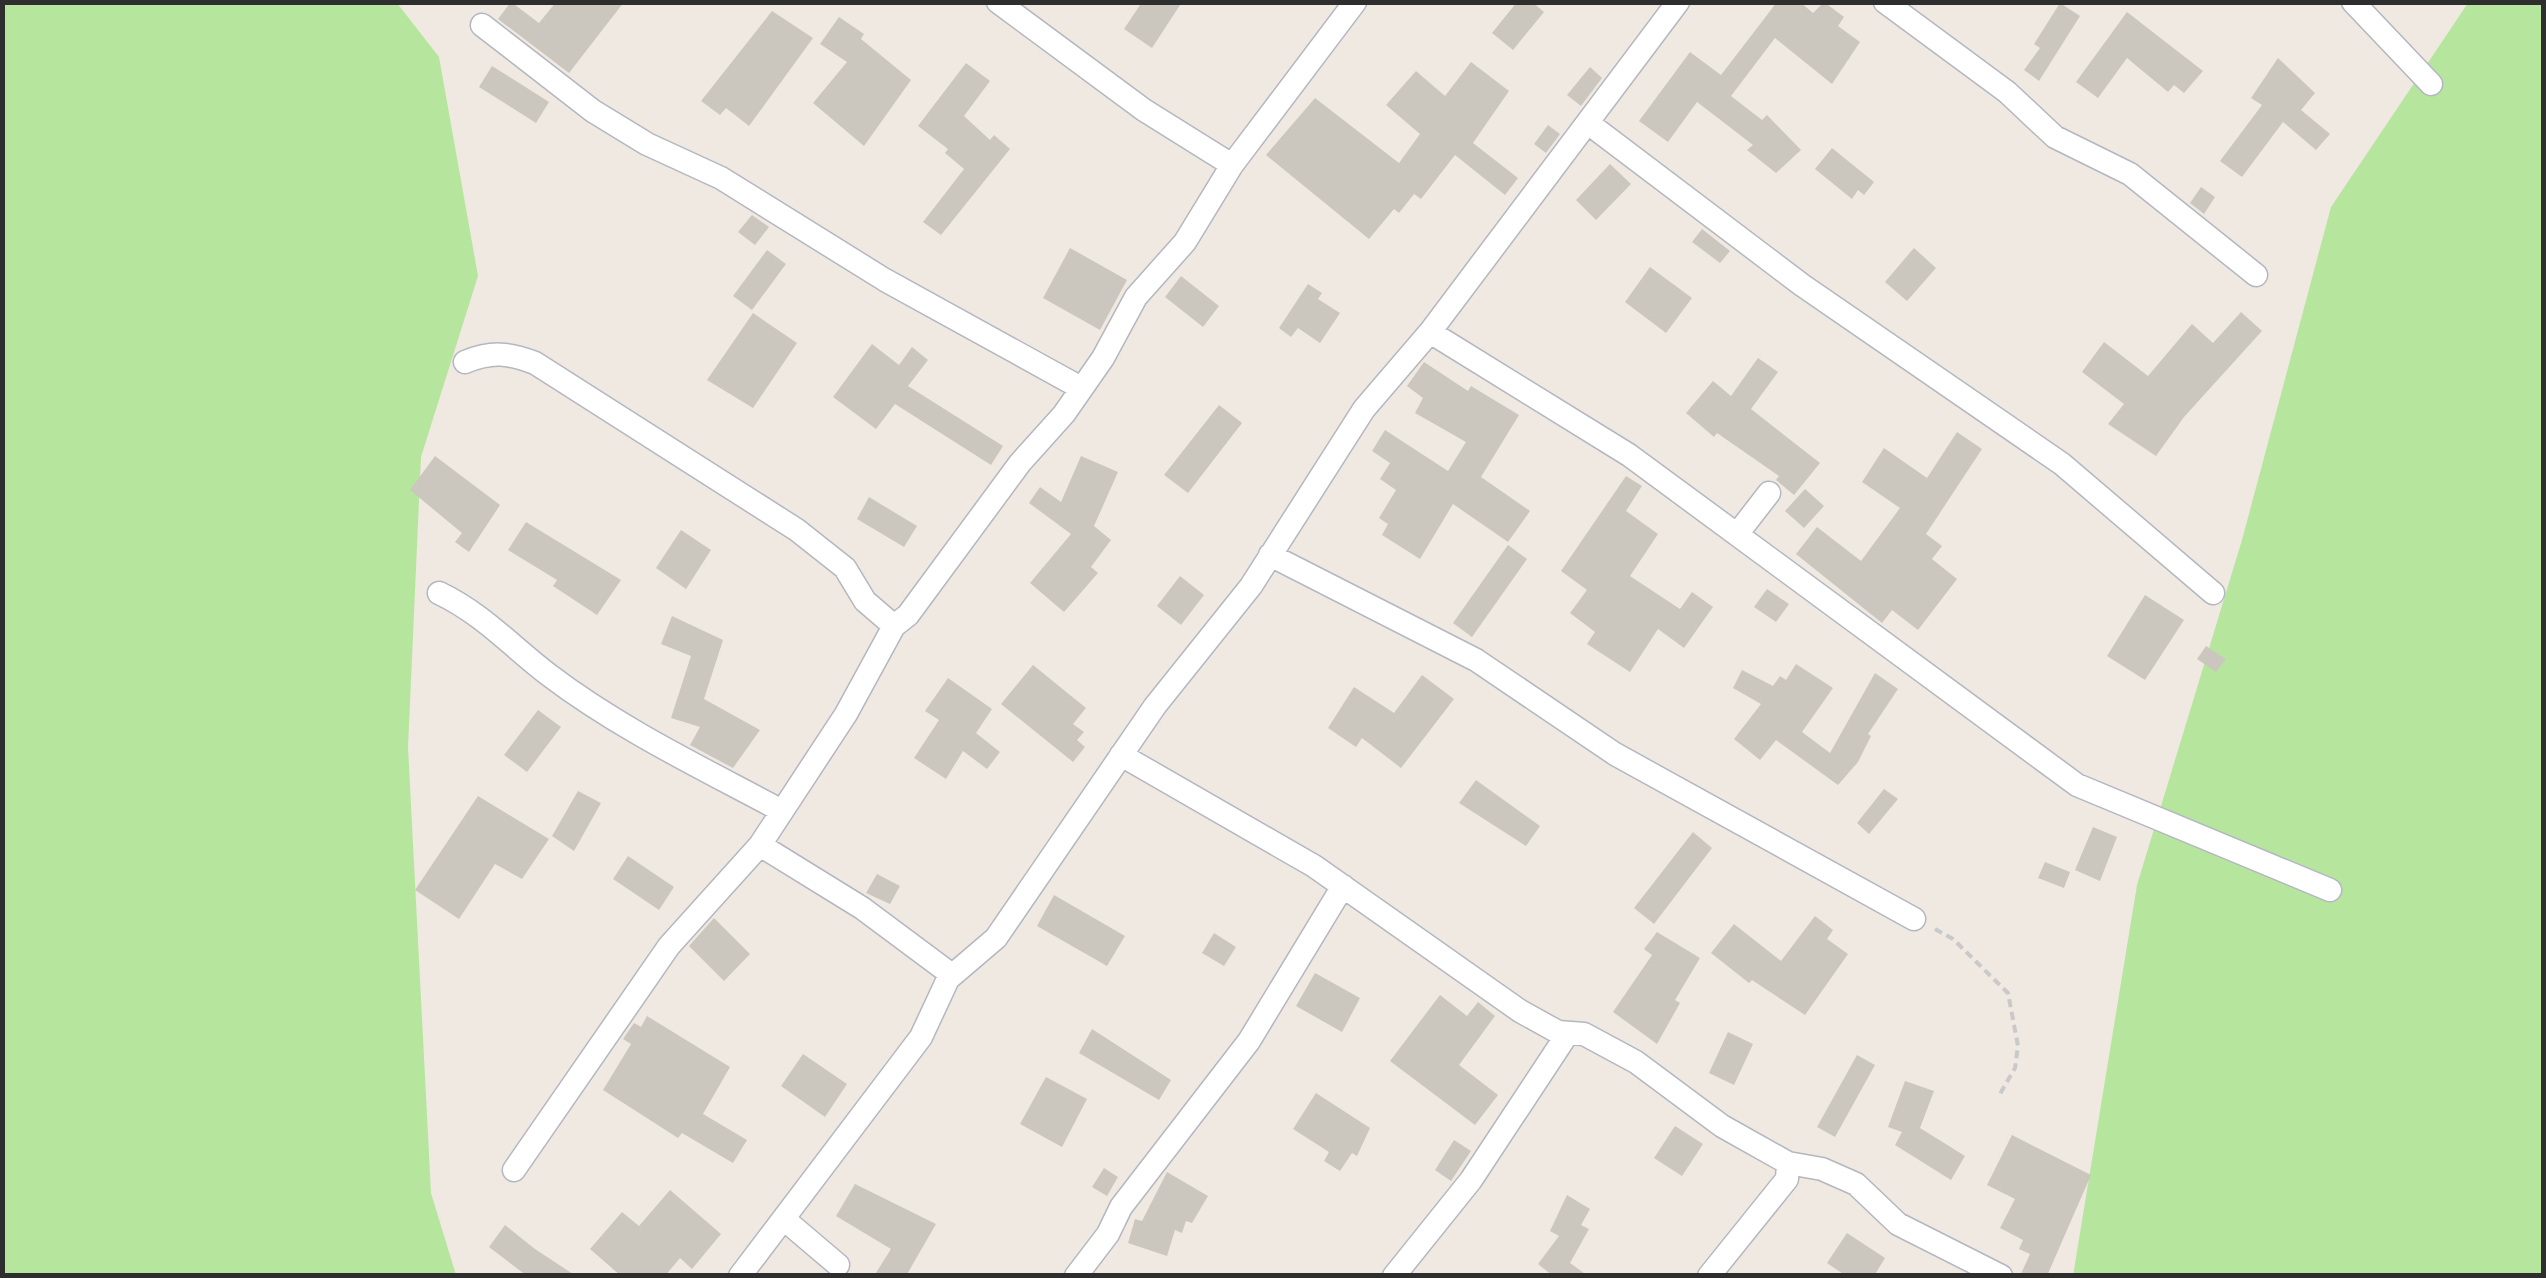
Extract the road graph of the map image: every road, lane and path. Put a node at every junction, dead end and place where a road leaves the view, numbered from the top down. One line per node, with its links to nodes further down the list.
1 (998, 2): 9 (street)
2 (1356, 2): 9 (street)
3 (1678, 2): 8 (street)
4 (1884, 2): 10 (street)
5 (2353, 2): 7 (street)
6 (482, 25): 13 (street)
7 (2431, 84)
8 (1588, 123): 11 (street); 18 (street)
9 (1232, 165): 13 (street)
10 (2256, 276)
11 (1430, 332): 15 (street); 16 (street)
12 (466, 362): 19 (street)
13 (1081, 388): 19 (street)
14 (1769, 493): 15 (street)
15 (1738, 533): 24 (street)
16 (1270, 555): 20 (street); 25 (street)
17 (439, 592): 21 (street)
18 (2213, 593)
19 (894, 626): 21 (street)
20 (1121, 756): 23 (street); 26 (street)
21 (782, 811): 22 (street)
22 (760, 845): 26 (street); 30 (street)
23 (1343, 886): 27 (street); 34 (street)
24 (2330, 890)
25 (1914, 918): 28 (path)
26 (952, 975): 31 (street)
27 (1568, 1033): 29 (street); 35 (street)
28 (2000, 1094)
29 (1788, 1162): 36 (street); 37 (street)
30 (514, 1170)
31 (785, 1220): 32 (street); 33 (street)
32 (838, 1265)
33 (740, 1276)
34 (1076, 1276)
35 (1394, 1276)
36 (1709, 1276)
37 (2001, 1276)

